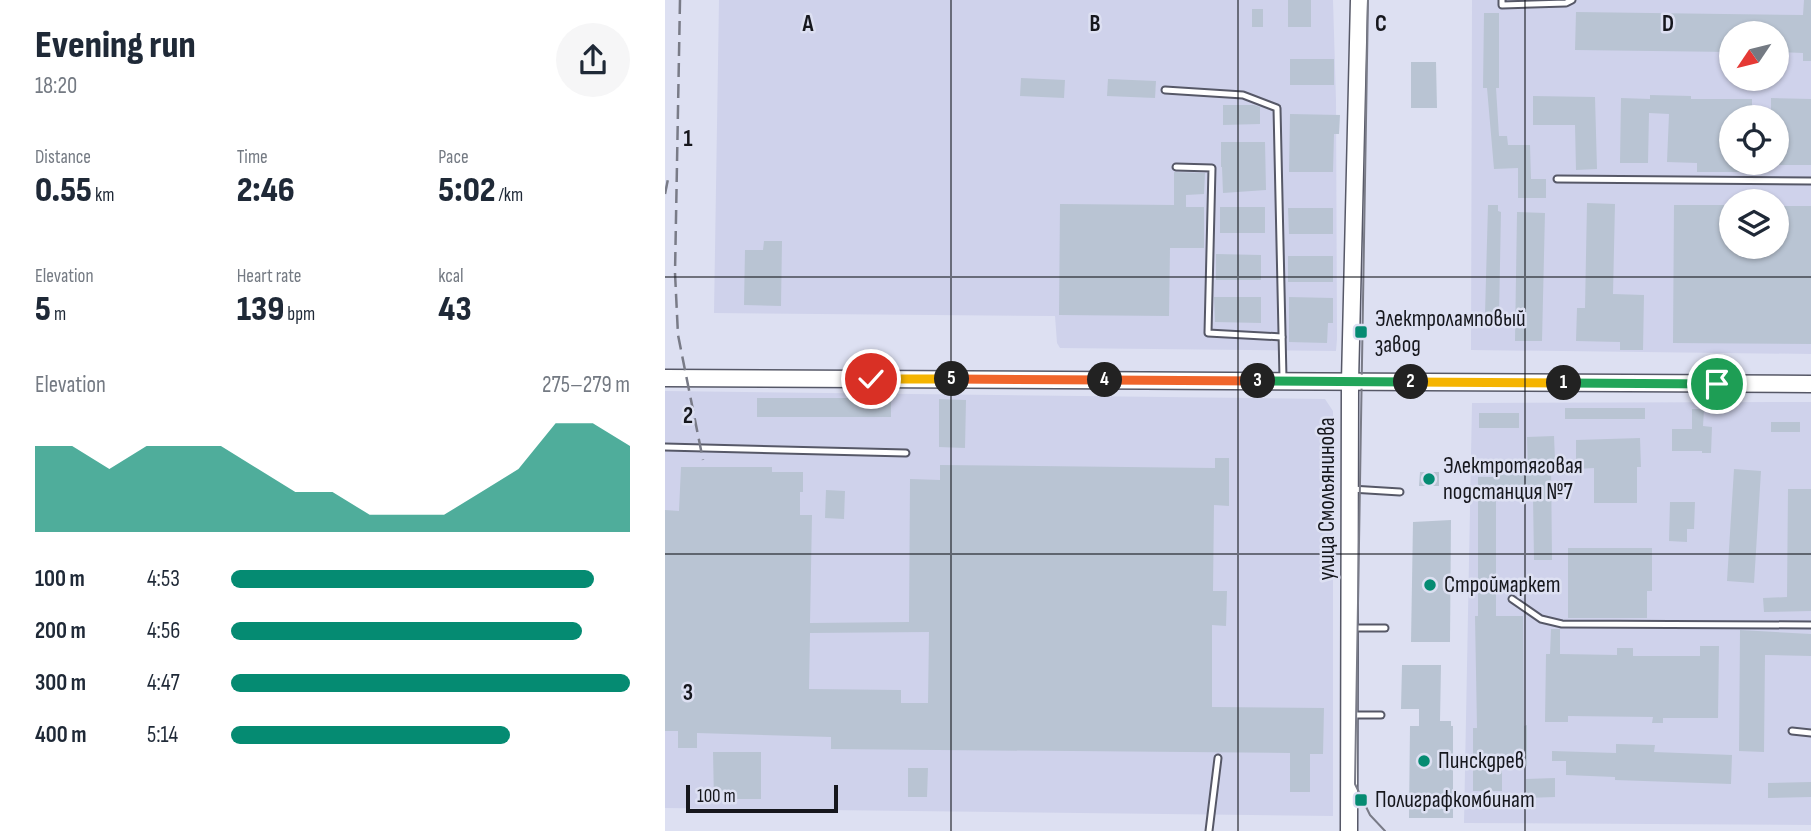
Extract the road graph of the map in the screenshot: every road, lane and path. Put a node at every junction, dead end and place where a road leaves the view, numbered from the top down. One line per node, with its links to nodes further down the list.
1 (1359, 0): 11 (street, улица Смольянинова)
2 (1502, 0): 3 (lane)
3 (1572, 0)
4 (1165, 90): 8 (lane)
5 (1176, 167): 8 (lane)
6 (1557, 179): 7 (lane)
7 (1811, 181)
8 (1282, 337): 10 (lane)
9 (665, 378): 10 (street)
10 (1283, 382): 11 (street)
11 (1350, 382): 12 (street); 15 (street, улица Смольянинова)
12 (1811, 384)
13 (665, 447): 14 (lane)
14 (906, 453)
15 (1350, 489): 16 (lane); 19 (street, улица Смольянинова)
16 (1400, 492)
17 (1512, 599): 18 (lane)
18 (1811, 625)
19 (1350, 628): 20 (lane); 21 (street, улица Смольянинова)
20 (1385, 628)
21 (1350, 715): 22 (lane); 27 (street, улица Смольянинова)
22 (1381, 715)
23 (1792, 731): 24 (lane)
24 (1811, 733)
25 (1218, 758): 26 (lane)
26 (1209, 831)
27 (1349, 831)

